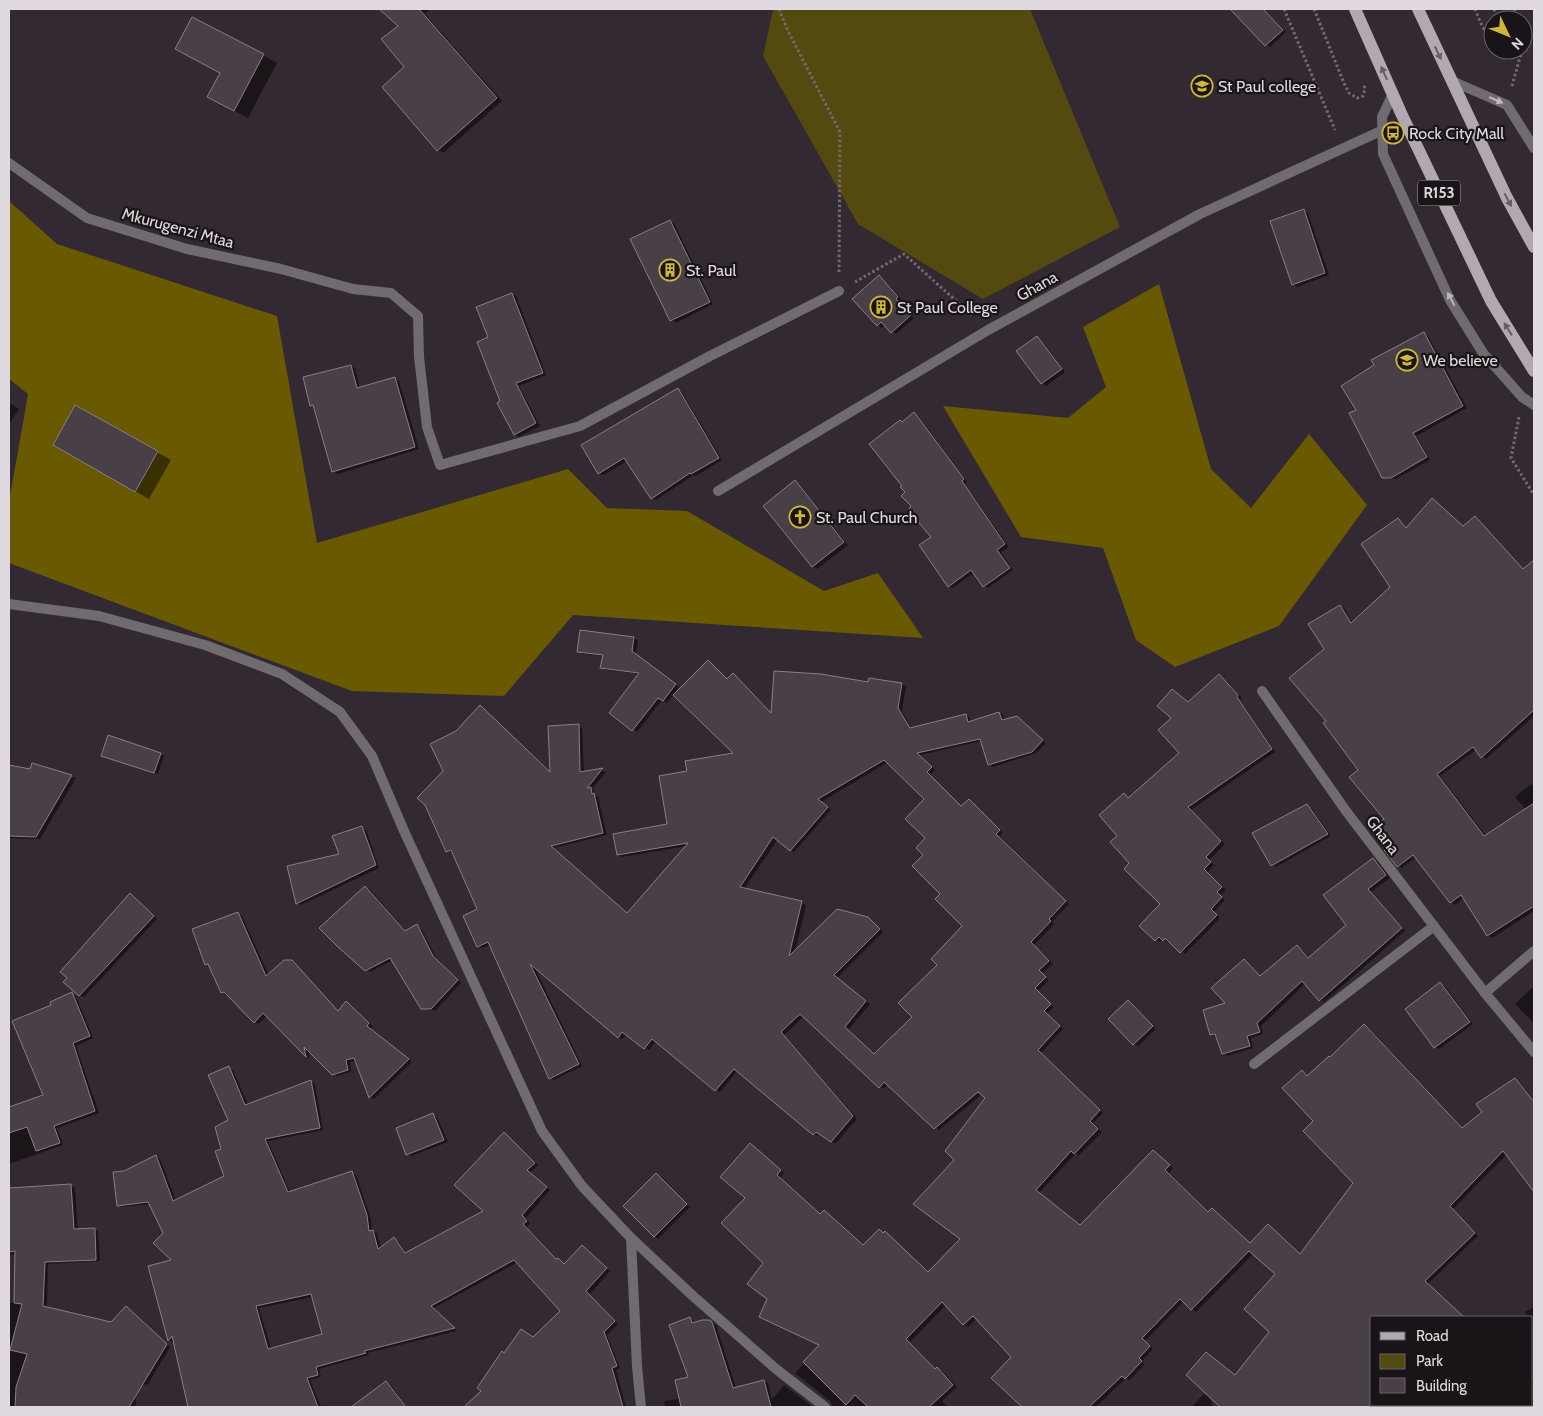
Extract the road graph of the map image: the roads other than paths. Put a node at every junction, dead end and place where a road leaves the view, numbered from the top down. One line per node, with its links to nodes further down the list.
1 (1355, 9): 4 (main road, R153, one-way to 1)
2 (1418, 9): 3 (main road, one-way to 3)
3 (1452, 81): 6 (street, one-way to 6); 8 (main road, one-way to 8)
4 (1393, 94): 5 (street); 10 (main road, R153, one-way to 4)
5 (1383, 130): 11 (street, one-way to 5); 12 (street, Ghana)
6 (1534, 148)
7 (9, 163): 9 (street, Mkurugenzi Mtaa)
8 (1534, 247)
9 (839, 291)
10 (1534, 371)
11 (1534, 405)
12 (718, 491)
13 (9, 604): 20 (street)
14 (1262, 691): 15 (street, Ghana)
15 (1434, 926): 17 (street, Ghana); 19 (street)
16 (1534, 951): 17 (street)
17 (1485, 993): 18 (street, Ghana)
18 (1534, 1052)
19 (1254, 1064)
20 (631, 1238): 21 (street); 22 (street)
21 (641, 1407)
22 (825, 1407)

